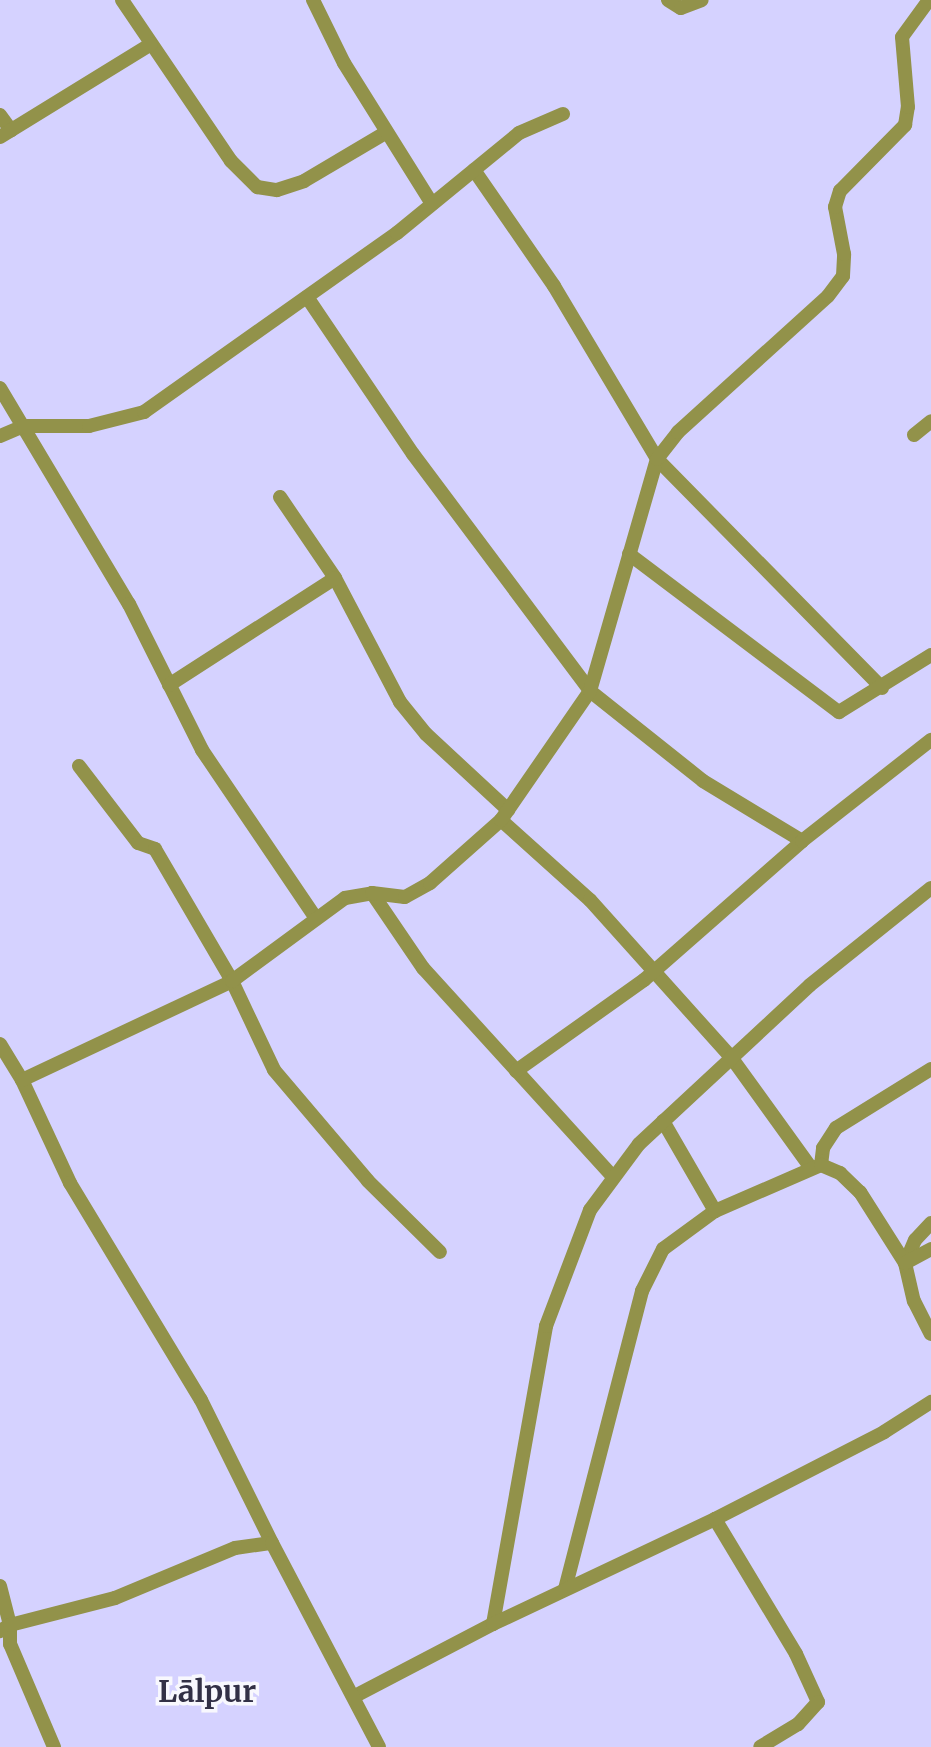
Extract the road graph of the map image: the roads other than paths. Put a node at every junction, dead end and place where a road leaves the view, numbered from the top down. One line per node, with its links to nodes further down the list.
1 (122, 0): 6 (street)
2 (313, 0): 9 (street)
3 (668, 0): 4 (street)
4 (702, 0)
5 (929, 0): 19 (street)
6 (151, 44): 9 (street); 10 (street)
7 (0, 114): 10 (street)
8 (563, 114): 11 (street)
9 (387, 132): 12 (street)
10 (6, 134)
11 (474, 170): 12 (street); 19 (street)
12 (432, 204): 13 (street)
13 (307, 297): 16 (street); 26 (street)
14 (0, 388): 16 (street)
15 (931, 421): 17 (street)
16 (24, 426): 18 (street); 24 (street)
17 (914, 435)
18 (0, 436)
19 (657, 459): 21 (street); 25 (street)
20 (281, 497): 22 (street)
21 (629, 554): 25 (street); 26 (street)
22 (335, 578): 24 (street); 29 (street)
23 (931, 655): 25 (street)
24 (169, 685): 33 (street)
25 (882, 688)
26 (590, 691): 29 (street); 30 (street)
27 (931, 740): 30 (street)
28 (79, 766): 35 (street)
29 (505, 815): 32 (street); 34 (street)
30 (802, 841): 34 (street)
31 (931, 888): 37 (street)
32 (372, 893): 33 (street); 39 (street)
33 (315, 917): 35 (street)
34 (653, 970): 37 (street); 39 (street)
35 (232, 981): 40 (street); 47 (street)
36 (0, 1044): 40 (street)
37 (731, 1058): 41 (street); 42 (street)
38 (931, 1069): 42 (street)
39 (516, 1070): 43 (street)
40 (22, 1080): 52 (street)
41 (663, 1121): 43 (street); 44 (street)
42 (816, 1167): 44 (street); 48 (street)
43 (612, 1176): 55 (street)
44 (716, 1211): 54 (street)
45 (931, 1223): 48 (street)
46 (931, 1249): 48 (street)
47 (440, 1252)
48 (905, 1263): 49 (street)
49 (931, 1334)
50 (931, 1402): 51 (street)
51 (715, 1519): 54 (street); 60 (street)
52 (272, 1543): 56 (street); 57 (street)
53 (0, 1586): 56 (street)
54 (565, 1589): 55 (street)
55 (493, 1624): 57 (street)
56 (5, 1628): 58 (street)
57 (355, 1696): 59 (street)
58 (54, 1747)
59 (380, 1747)
60 (760, 1747)

